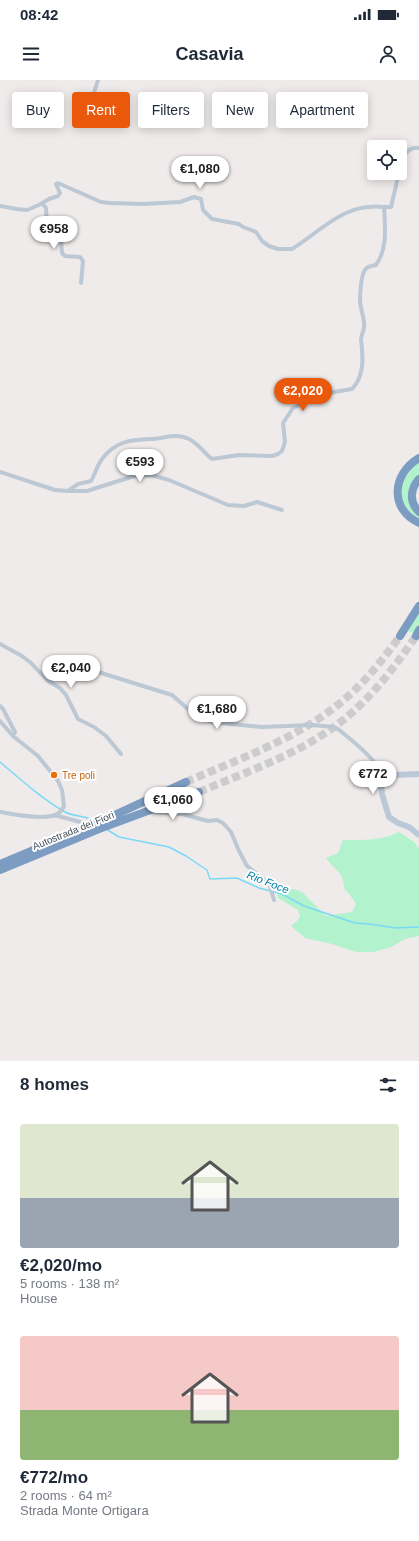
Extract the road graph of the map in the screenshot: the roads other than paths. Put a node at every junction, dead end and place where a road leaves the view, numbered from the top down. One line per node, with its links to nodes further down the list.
1 (98, 80): 2 (street)
2 (95, 92)
3 (419, 148): 4 (street)
4 (407, 152)
5 (397, 180): 8 (street)
6 (42, 203): 7 (street); 8 (street); 9 (street)
7 (0, 206)
8 (384, 207): 13 (street)
9 (82, 283)
10 (419, 458): 16 (highway)
11 (0, 472): 13 (street)
12 (419, 479): 15 (highway)
13 (68, 491): 14 (street)
14 (282, 510)
15 (419, 512)
16 (419, 523)
17 (419, 606): 18 (highway)
18 (400, 636)
19 (0, 644): 20 (street)
20 (48, 681): 24 (street); 26 (street)
21 (0, 706): 23 (street)
22 (0, 721): 23 (street)
23 (13, 736): 30 (street)
24 (121, 754)
25 (419, 774): 26 (main road)
26 (384, 778): 31 (main road)
27 (186, 782): 32 (highway, Autostrada dei Fiori)
28 (199, 792): 32 (highway, Autostrada dei Fiori)
29 (0, 812): 30 (street)
30 (54, 815): 35 (street)
31 (419, 835)
32 (15, 861): 33 (highway, Autostrada dei Fiori); 34 (highway, Autostrada dei Fiori)
33 (0, 864)
34 (0, 870)
35 (274, 900)

